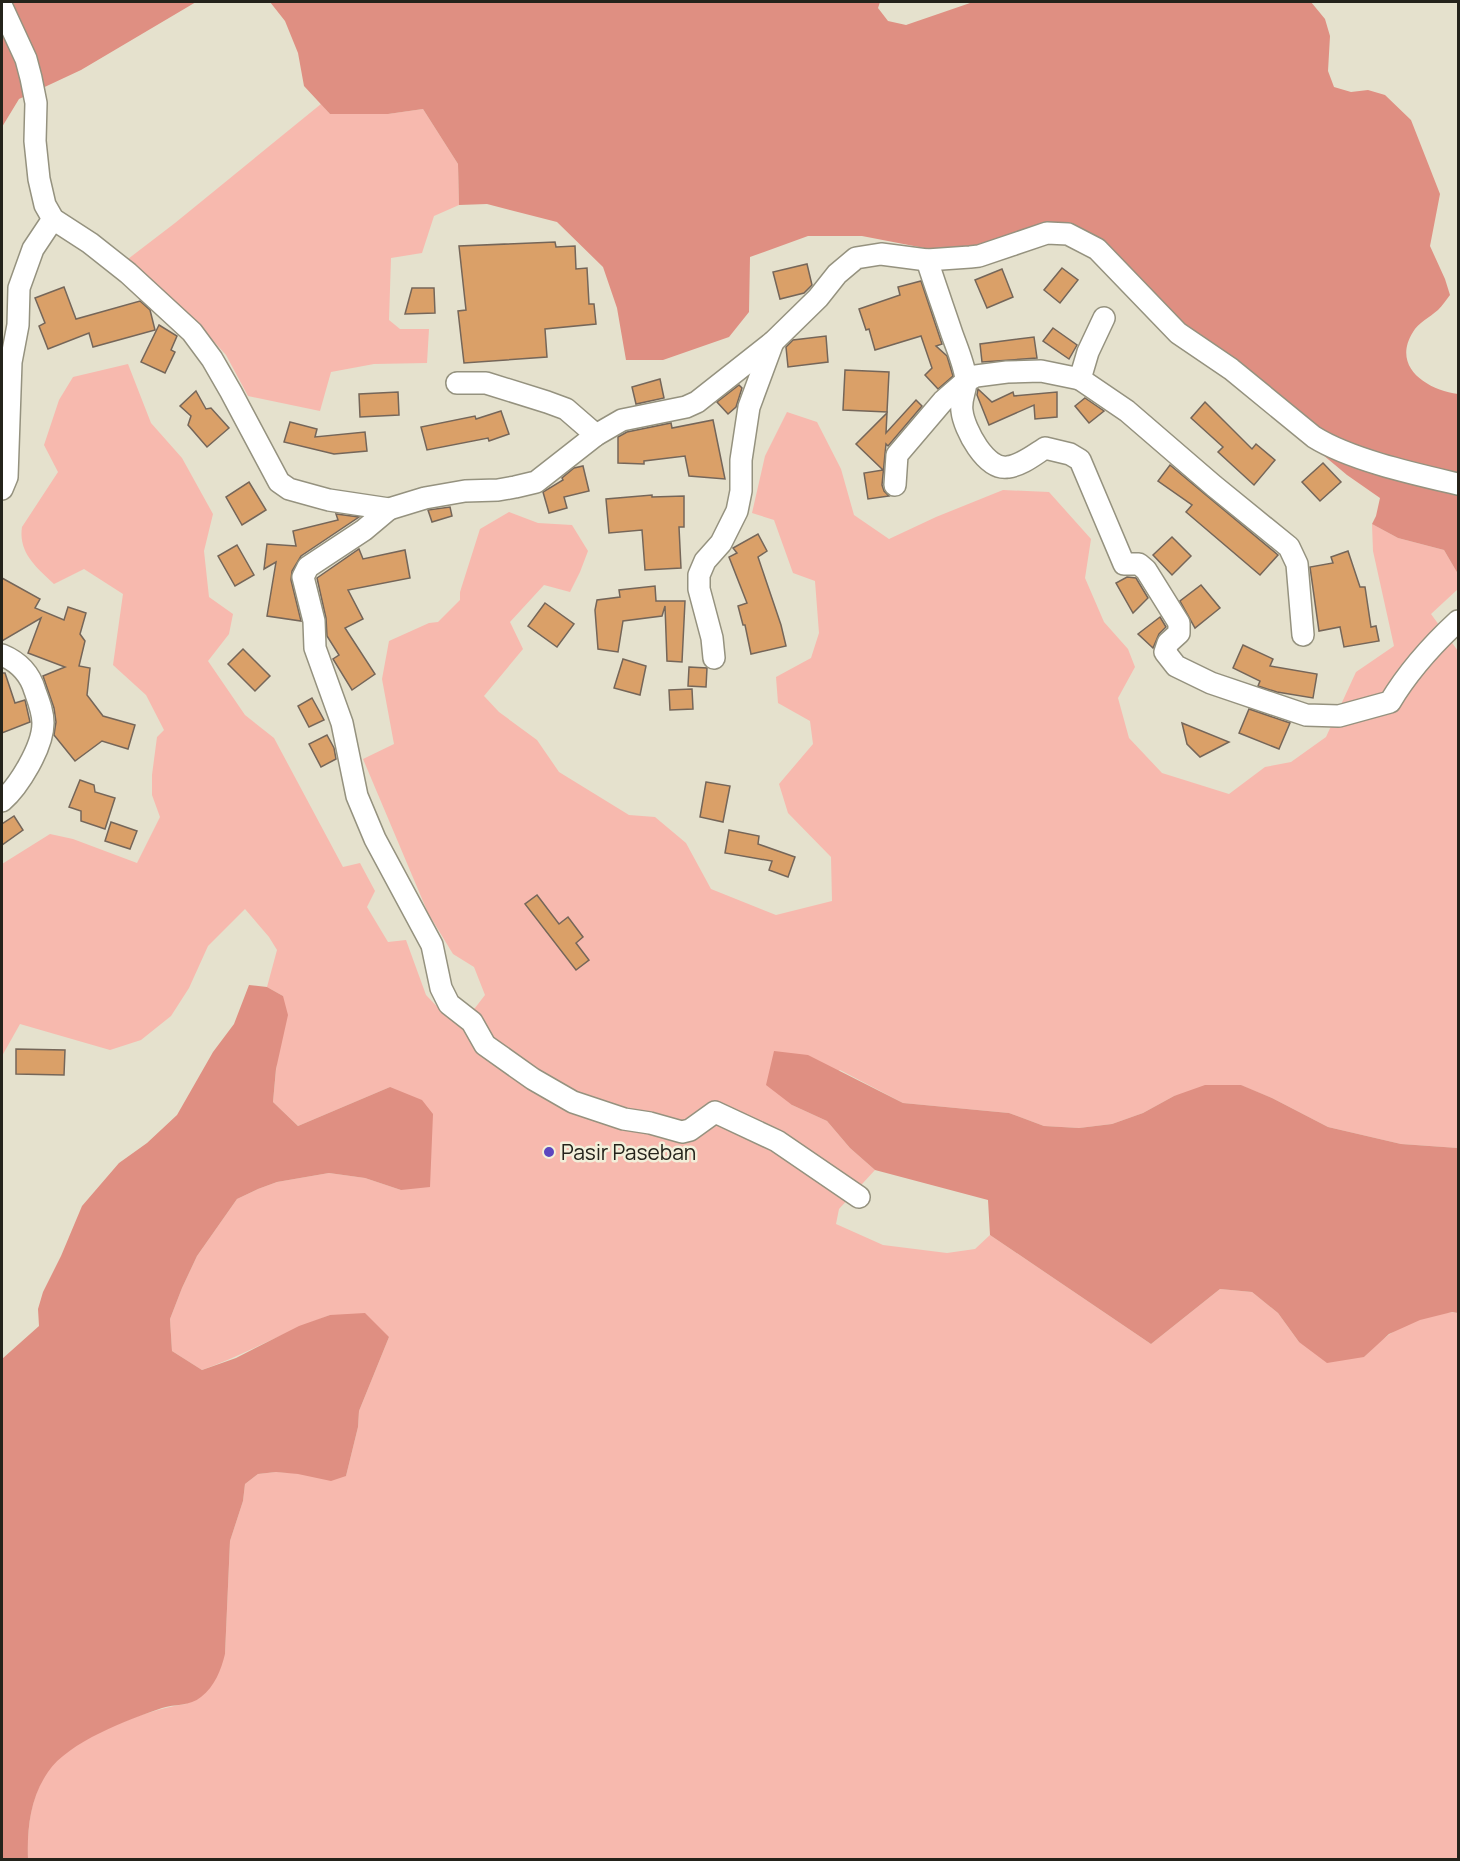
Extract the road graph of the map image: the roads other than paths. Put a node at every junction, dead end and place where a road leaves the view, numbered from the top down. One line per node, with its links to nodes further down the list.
1 (2, 7): 2 (street)
2 (53, 219): 4 (street); 14 (street)
3 (927, 260): 6 (street); 8 (street); 12 (street)
4 (10, 293): 13 (street)
5 (1104, 318): 7 (street)
6 (773, 342): 10 (street); 18 (street)
7 (1080, 378): 8 (street); 16 (street)
8 (966, 381): 11 (street); 15 (street)
9 (457, 383): 10 (street)
10 (596, 435): 14 (street)
11 (896, 484)
12 (1458, 484)
13 (2, 489)
14 (389, 509): 20 (street)
15 (1458, 621)
16 (1303, 635)
17 (2, 655): 19 (street)
18 (714, 658)
19 (2, 801)
20 (859, 1197)

